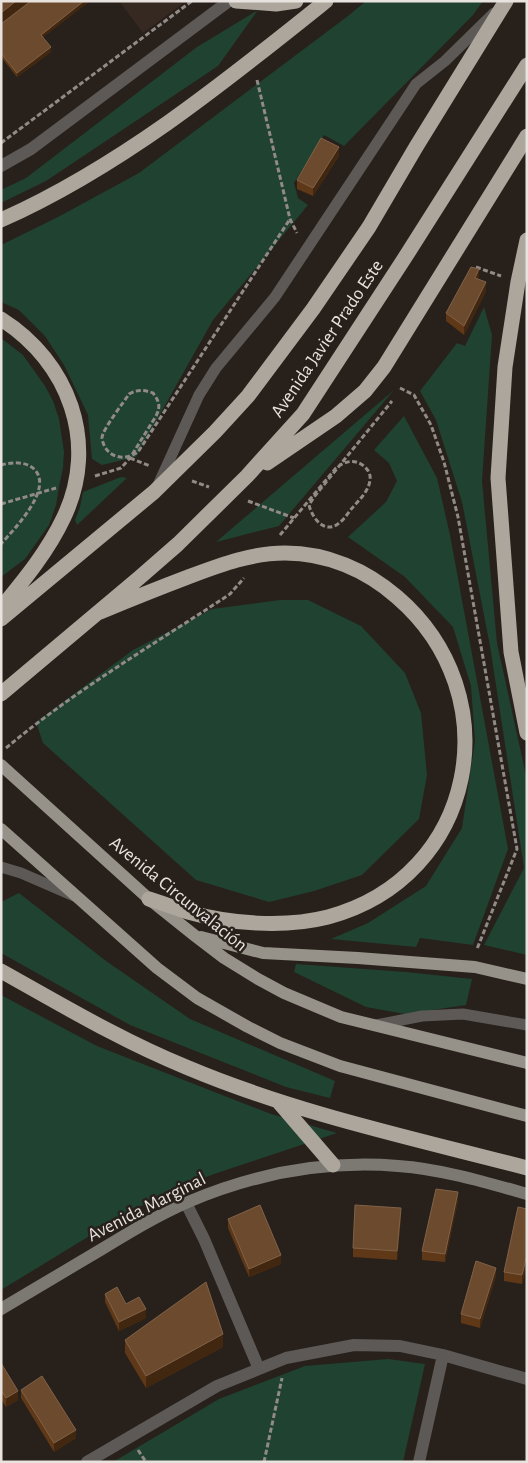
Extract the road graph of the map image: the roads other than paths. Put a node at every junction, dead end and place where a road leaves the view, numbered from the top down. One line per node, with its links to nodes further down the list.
1 (228, 1): 8 (street)
2 (236, 1): 3 (highway)
3 (296, 1)
4 (326, 1): 9 (highway)
5 (506, 1): 13 (highway, Avenida Javier Prado Este); 13 (lane, Avenida Javier Prado Este)
6 (527, 66): 12 (highway, Avenida Javier Prado Este)
7 (527, 136): 12 (highway)
8 (1, 166)
9 (1, 220)
10 (527, 240): 18 (highway)
11 (1, 319): 14 (highway)
12 (247, 476): 15 (highway, Avenida Javier Prado Este)
13 (154, 492): 16 (highway, Avenida Javier Prado Este)
14 (1, 608)
15 (100, 612): 17 (highway, Avenida Javier Prado Este); 23 (highway)
16 (1, 619)
17 (1, 694)
18 (527, 732)
19 (1, 765): 23 (main road, Avenida Circunvalación)
20 (4, 832): 22 (main road)
21 (1, 867): 22 (lane)
22 (80, 899): 31 (main road)
23 (149, 899): 24 (main road, Avenida Circunvalación)
24 (194, 935): 26 (main road); 28 (main road, Avenida Circunvalación)
25 (1, 971): 30 (highway)
26 (527, 979)
27 (527, 1025): 28 (lane)
28 (372, 1026): 29 (main road, Avenida Circunvalación)
29 (527, 1063)
30 (278, 1101): 32 (highway); 33 (highway)
31 (527, 1116)
32 (333, 1165): 34 (main road, Avenida Marginal); 35 (main road, Avenida Marginal)
33 (527, 1168)
34 (527, 1194)
35 (186, 1202): 36 (main road, Avenida Marginal); 38 (street)
36 (1, 1309)
37 (443, 1355): 38 (street); 39 (street); 41 (street)
38 (259, 1369): 40 (street)
39 (527, 1379)
40 (87, 1462)
41 (419, 1462)

